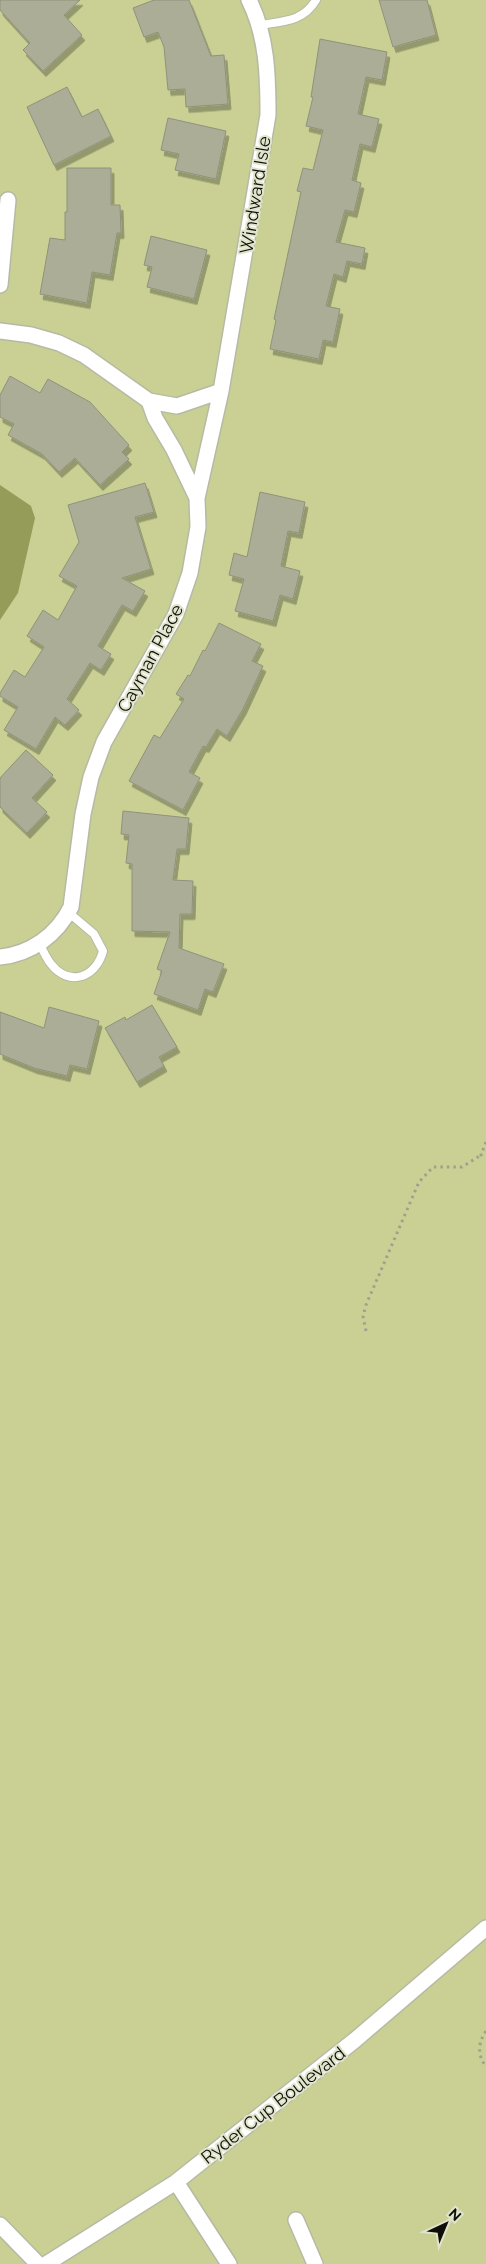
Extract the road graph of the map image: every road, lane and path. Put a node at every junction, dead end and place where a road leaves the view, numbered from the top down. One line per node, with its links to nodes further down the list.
1 (249, 0): 3 (street, Windward Isle)
2 (316, 0): 3 (lane)
3 (260, 25): 7 (street, Windward Isle)
4 (8, 200): 5 (street)
5 (0, 285)
6 (0, 331): 8 (street)
7 (221, 391): 8 (street); 9 (street, Windward Isle)
8 (149, 402): 9 (street, Cayman Place)
9 (197, 498): 10 (street, Cayman Place)
10 (68, 912): 11 (street, Cayman Place); 11 (lane)
11 (39, 943): 12 (street, Cayman Place)
12 (0, 957)
13 (486, 1142): 15 (path)
14 (486, 1152): 15 (path)
15 (481, 1155): 16 (path)
16 (366, 1331)
17 (486, 1928): 20 (street, Ryder Cup Boulevard)
18 (486, 2031): 19 (path)
19 (486, 2067)
20 (176, 2182): 24 (street, Ryder Cup Boulevard); 25 (street)
21 (296, 2220): 26 (street)
22 (0, 2225): 23 (street)
23 (38, 2264)
24 (46, 2264)
25 (229, 2264)
26 (315, 2264)

